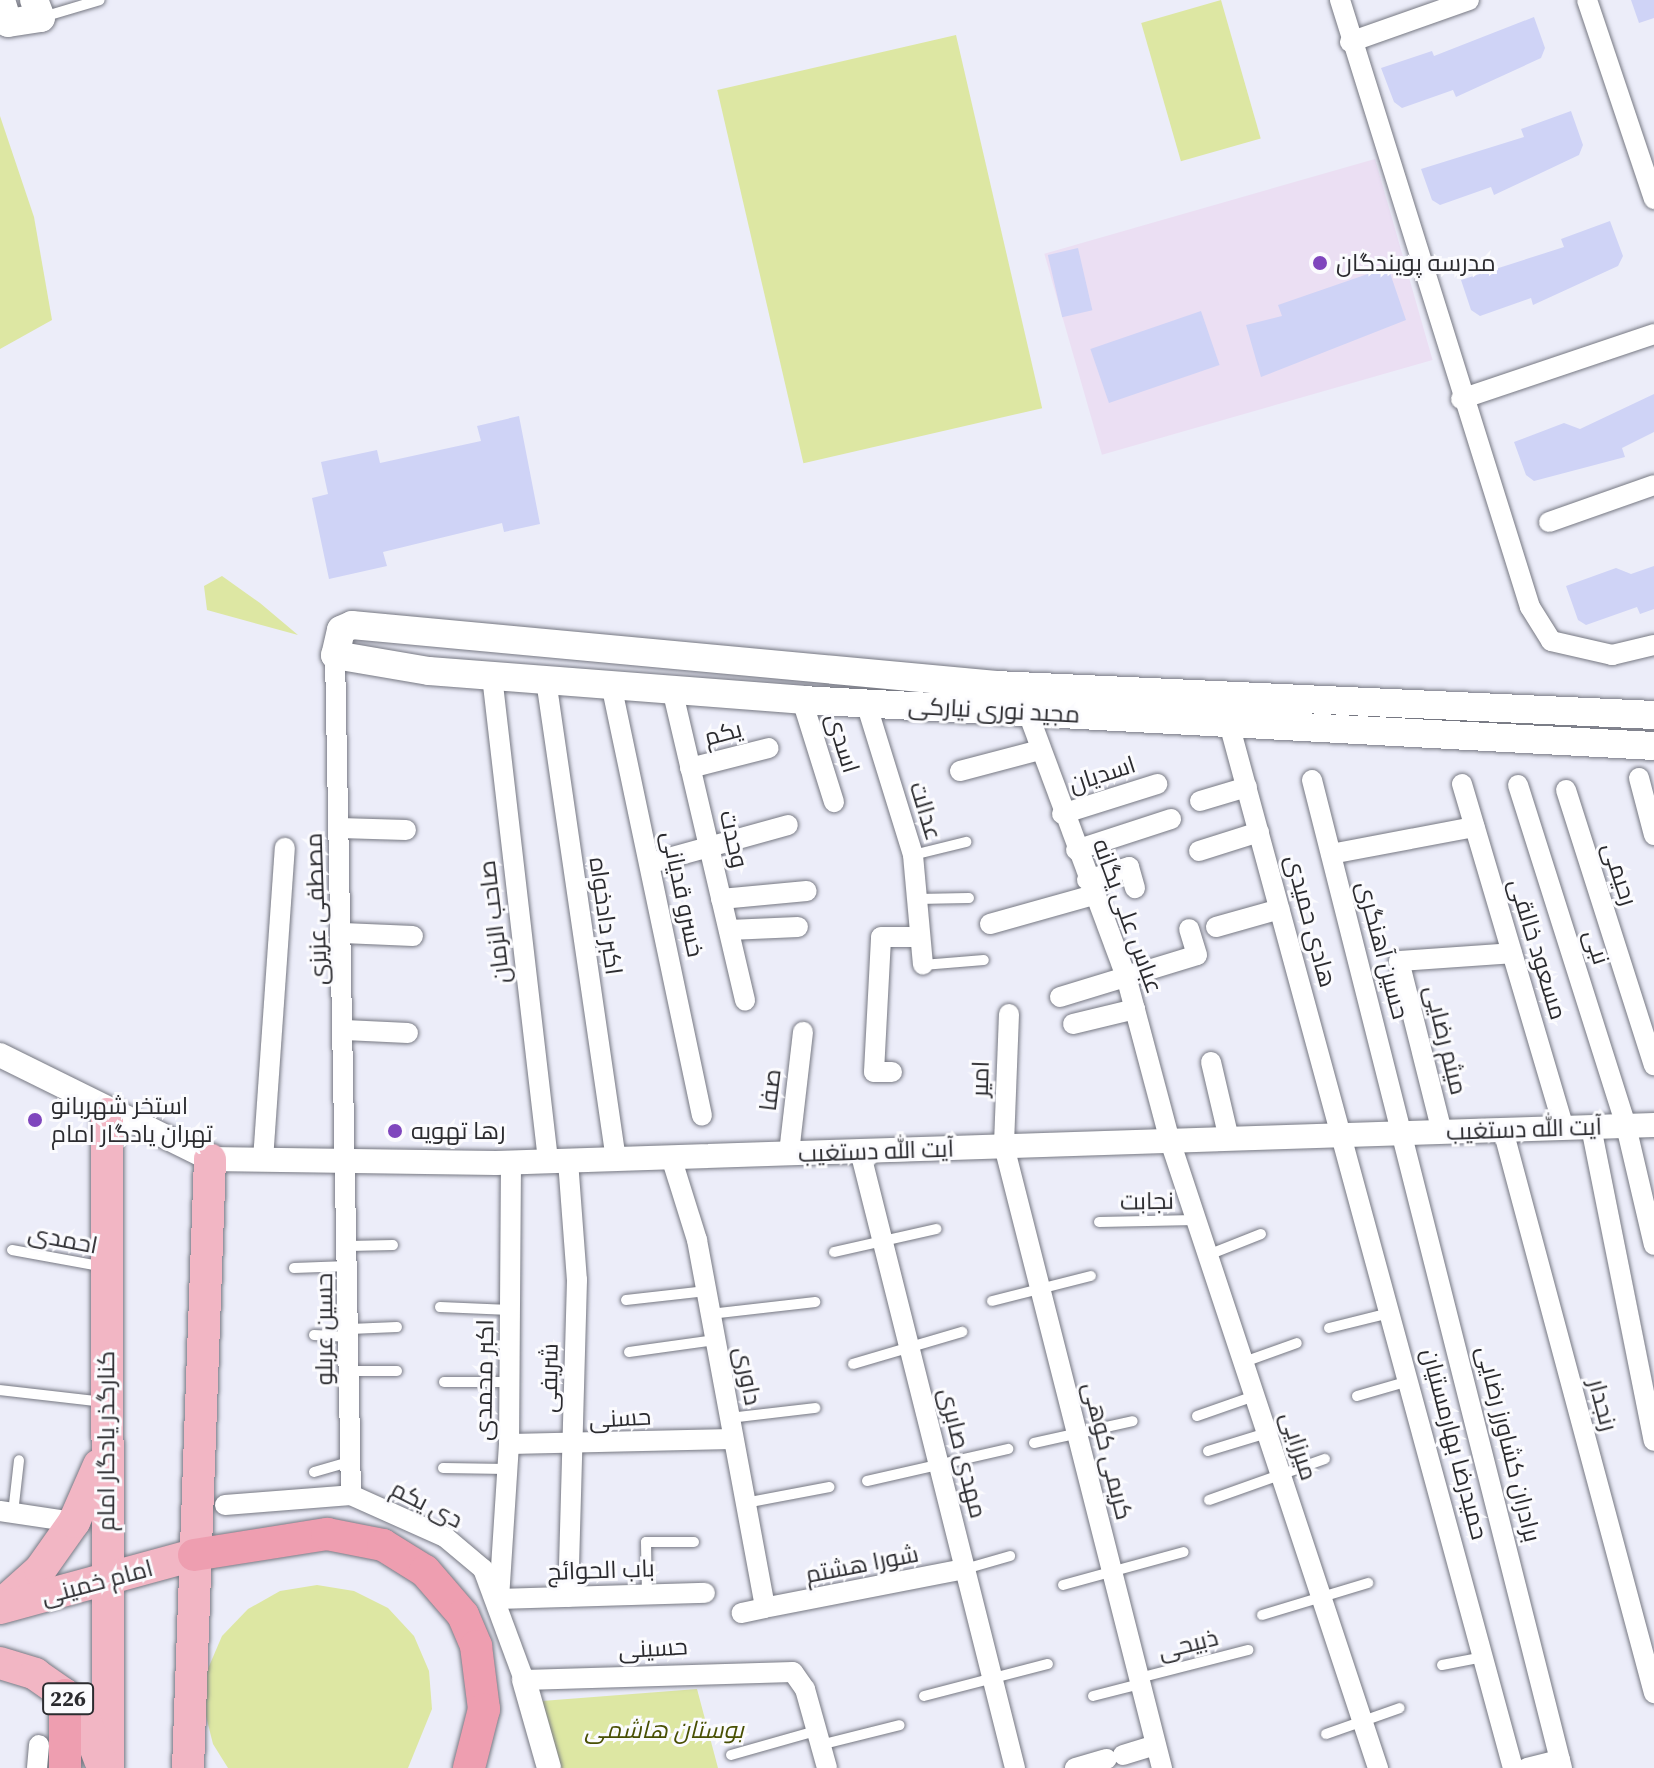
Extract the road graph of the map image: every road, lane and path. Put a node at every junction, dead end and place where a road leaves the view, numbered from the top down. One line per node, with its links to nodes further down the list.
1 (100, 0): 5 (lane)
2 (1340, 0): 7 (street)
3 (1469, 0): 7 (street)
4 (1587, 0): 8 (street)
5 (37, 9): 6 (main road)
6 (3, 16)
7 (1350, 42): 10 (street)
8 (1654, 199)
9 (1654, 334): 10 (street)
10 (1461, 399): 13 (street)
11 (1654, 485): 12 (street)
12 (1549, 522)
13 (1654, 645)
14 (335, 655): 15 (main road, مجید نوری نیارکی); 21 (main road, مجید نوری نیارکی); 42 (street, مصطفی عزیزی)
15 (492, 676): 16 (main road, مجید نوری نیارکی); 104 (street, صاحب الزمان)
16 (546, 680): 17 (main road, مجید نوری نیارکی); 102 (street, اکبر دادخواه)
17 (611, 684): 18 (main road, مجید نوری نیارکی); 53 (street, خسرو قدیانی)
18 (672, 689): 19 (main road, مجید نوری نیارکی); 27 (street, وحدت)
19 (802, 700): 20 (main road, مجید نوری نیارکی); 37 (street, اسدی)
20 (866, 703): 22 (main road, مجید نوری نیارکی); 52 (street, عدالت)
21 (1228, 707): 22 (main road, مجید نوری نیارکی); 23 (main road, مجید نوری نیارکی); 24 (main road, مجید نوری نیارکی); 34 (street, هادی حمیدی)
22 (1028, 713): 26 (street, عباس علی یگانه)
23 (1654, 715)
24 (1654, 746)
25 (769, 748): 27 (street, یکم)
26 (1040, 750): 28 (street); 38 (street, عباس علی یگانه)
27 (690, 768): 47 (street, وحدت)
28 (960, 771)
29 (1639, 778): 45 (street)
30 (1312, 780): 51 (street, حسین آهنگری)
31 (1157, 784): 38 (street, اسدیان)
32 (1462, 784): 41 (street, مسعود خالقی)
33 (1518, 785): 88 (street, نبی)
34 (1247, 787): 36 (street); 44 (street, هادی حمیدی)
35 (1566, 790): 83 (street, رحیمی)
36 (1200, 801)
37 (834, 802)
38 (1062, 814): 49 (street, عباس علی یگانه)
39 (1171, 819): 49 (street)
40 (788, 825): 47 (street)
41 (1474, 827): 51 (street); 69 (street, مسعود خالقی)
42 (340, 828): 43 (street); 66 (street, مصطفی عزیزی)
43 (406, 830)
44 (1259, 832): 50 (street); 60 (street, هادی حمیدی)
45 (1654, 835)
46 (966, 842): 52 (lane)
47 (709, 846): 53 (street); 58 (street, وحدت)
48 (285, 848): 103 (street)
49 (1076, 850): 54 (street, عباس علی یگانه)
50 (1199, 851)
51 (1331, 854): 93 (street, حسین آهنگری)
52 (913, 855): 59 (street, عدالت)
53 (651, 863): 86 (street, خسرو قدیانی)
54 (1090, 888): 55 (street); 61 (street); 72 (street, عباس علی یگانه)
55 (1135, 888)
56 (807, 891): 58 (street)
57 (969, 898): 59 (lane)
58 (721, 899): 65 (street, وحدت)
59 (917, 899): 68 (street, عدالت)
60 (1280, 909): 63 (street); 94 (street, هادی حمیدی)
61 (990, 924)
62 (798, 927): 65 (street)
63 (1216, 927)
64 (1189, 929): 72 (street)
65 (729, 930): 74 (street, وحدت)
66 (343, 933): 67 (street); 78 (street, مصطفی عزیزی)
67 (413, 936)
68 (920, 937): 71 (street, عدالت); 84 (street)
69 (1512, 953): 90 (street, مسعود خالقی); 92 (street, میثم رضایی)
70 (984, 960): 71 (lane)
71 (923, 965)
72 (1126, 976): 73 (street); 75 (street, عباس علی یگانه)
73 (1060, 997)
74 (745, 1001)
75 (1135, 1009): 77 (street); 96 (street, عباس علی یگانه)
76 (1009, 1014): 97 (street, امیر)
77 (1073, 1024)
78 (345, 1030): 80 (street); 106 (street, مصطفی عزیزی)
79 (803, 1032): 99 (street, صفا)
80 (408, 1033)
81 (0, 1055): 85 (street, آیت الله دستغیب)
82 (1211, 1062): 95 (street)
83 (1654, 1065)
84 (892, 1072)
85 (107, 1114): 101 (street, آیت الله دستغیب); 118 (main road, کنارگذر یادگار امام)
86 (702, 1116)
87 (1654, 1125): 88 (street, آیت الله دستغیب)
88 (1626, 1126): 89 (street, آیت الله دستغیب); 113 (street, نبی)
89 (1591, 1127): 90 (street, آیت الله دستغیب); 157 (street)
90 (1564, 1128): 91 (street, آیت الله دستغیب)
91 (1503, 1130): 92 (street, آیت الله دستغیب); 206 (street, رنجدار)
92 (1442, 1132): 93 (street, آیت الله دستغیب)
93 (1405, 1133): 94 (street, آیت الله دستغیب); 218 (street, برادران کشاورز رضایی)
94 (1343, 1135): 95 (street, آیت الله دستغیب); 128 (street, حمیدرضا بهارمستیان)
95 (1229, 1139): 96 (street, آیت الله دستغیب)
96 (1170, 1141): 97 (street, آیت الله دستغیب); 107 (street, میرزایی)
97 (1004, 1146): 98 (street, آیت الله دستغیب); 121 (street, کریمی کوهی)
98 (860, 1151): 99 (street, آیت الله دستغیب); 111 (street, مهدی صابری)
99 (789, 1153): 100 (street, آیت الله دستغیب)
100 (671, 1157): 102 (street, آیت الله دستغیب); 122 (street, داوری)
101 (210, 1159): 103 (street, آیت الله دستغیب); 182 (main road)
102 (616, 1159): 104 (street, آیت الله دستغیب)
103 (263, 1160): 106 (street, آیت الله دستغیب)
104 (558, 1161): 105 (street, آیت الله دستغیب); 160 (street, شریفی)
105 (511, 1162): 106 (street, آیت الله دستغیب); 127 (street, اکبر محمدی)
106 (349, 1163): 117 (street, حسین عربلو)
107 (1196, 1220): 108 (lane, نجابت); 116 (street, میرزایی)
108 (1099, 1222)
109 (936, 1229): 111 (lane)
110 (1261, 1234): 116 (lane)
111 (882, 1241): 115 (lane); 137 (street, مهدی صابری)
112 (393, 1245): 117 (lane)
113 (1654, 1245)
114 (12, 1250): 118 (lane, احمدی)
115 (834, 1252)
116 (1208, 1255): 139 (street, میرزایی)
117 (350, 1256): 119 (lane); 133 (street, حسین عربلو)
118 (106, 1268): 149 (main road, کنارگذر یادگار امام)
119 (294, 1268)
120 (1091, 1276): 121 (lane)
121 (1040, 1289): 124 (lane); 155 (street, کریمی کوهی)
122 (706, 1291): 123 (lane); 129 (street, داوری)
123 (626, 1300)
124 (992, 1301)
125 (815, 1302): 129 (lane)
126 (440, 1307): 127 (lane)
127 (512, 1310): 145 (street, اکبر محمدی)
128 (1392, 1313): 131 (lane); 143 (street, حمیدرضا بهارمستیان)
129 (710, 1314): 135 (street, داوری)
130 (397, 1327): 133 (lane)
131 (1329, 1328)
132 (962, 1332): 137 (lane)
133 (350, 1333): 134 (lane); 141 (street, حسین عربلو)
134 (314, 1335)
135 (715, 1340): 138 (lane); 152 (street, داوری)
136 (1297, 1343): 139 (lane)
137 (909, 1349): 140 (lane); 167 (street, مهدی صابری)
138 (629, 1352)
139 (1244, 1362): 147 (street, میرزایی)
140 (853, 1364)
141 (350, 1371): 142 (lane); 166 (street, حسین عربلو)
142 (397, 1371)
143 (1411, 1380): 148 (lane); 199 (street, حمیدرضا بهارمستیان)
144 (444, 1382): 145 (lane)
145 (510, 1382): 159 (street, اکبر محمدی)
146 (0, 1390): 149 (lane)
147 (1254, 1396): 151 (lane); 154 (street, میرزایی)
148 (1357, 1396)
149 (105, 1402): 162 (main road, کنارگذر یادگار امام)
150 (815, 1408): 152 (lane)
151 (1197, 1416)
152 (730, 1418): 156 (street, داوری)
153 (1133, 1421): 155 (lane)
154 (1267, 1433): 163 (lane); 171 (street, میرزایی)
155 (1077, 1434): 158 (lane); 185 (street, کریمی کوهی)
156 (733, 1439): 160 (street, حسنی); 176 (street, داوری)
157 (1654, 1441)
158 (1034, 1443)
159 (509, 1444): 160 (street, حسنی); 169 (street, اکبر محمدی)
160 (574, 1446): 191 (street, شریفی)
161 (1008, 1449): 167 (lane)
162 (104, 1451): 179 (main road); 186 (main road, کنارگذر یادگار امام)
163 (1208, 1451)
164 (1325, 1459): 171 (lane)
165 (19, 1460): 178 (lane)
166 (351, 1462): 170 (lane); 174 (street, حسین عربلو)
167 (939, 1466): 172 (lane); 184 (street, مهدی صابری)
168 (443, 1468): 169 (lane)
169 (507, 1469): 193 (street, اکبر محمدی)
170 (314, 1472)
171 (1280, 1474): 175 (lane); 192 (street, میرزایی)
172 (867, 1481)
173 (830, 1487): 176 (lane)
174 (351, 1495): 177 (street, دی یکم); 193 (street, دی یکم)
175 (1209, 1500)
176 (745, 1503): 195 (street, داوری)
177 (225, 1505)
178 (6, 1512): 179 (street)
179 (74, 1522): 194 (main road)
180 (694, 1542): 190 (lane)
181 (1184, 1552): 185 (lane)
182 (194, 1555): 186 (main road, امام خمینی); 222 (main road); 223 (highway)
183 (1010, 1556): 184 (lane)
184 (965, 1569): 195 (street, شورا هشتم); 203 (street, مهدی صابری)
185 (1112, 1572): 188 (lane); 205 (street, کریمی کوهی)
186 (106, 1579): 194 (main road, امام خمینی); 221 (main road, کنارگذر یادگار امام)
187 (1368, 1583): 192 (lane)
188 (1063, 1585)
189 (705, 1593): 190 (street, باب الحوائج)
190 (647, 1595): 191 (street, باب الحوائج)
191 (568, 1597): 193 (street, باب الحوائج)
192 (1321, 1597): 197 (lane); 211 (street, میرزایی)
193 (499, 1599): 204 (street, دی یکم)
194 (0, 1607)
195 (767, 1608): 196 (street, شورا هشتم)
196 (742, 1613)
197 (1262, 1615)
198 (1248, 1650): 205 (lane, ذبیحی)
199 (1484, 1657): 202 (lane); 230 (street, حمیدرضا بهارمستیان)
200 (0, 1663): 207 (main road, 226)
201 (1048, 1664): 203 (lane)
202 (1442, 1665)
203 (992, 1678): 208 (lane); 226 (street, مهدی صابری)
204 (524, 1680): 214 (street, حسینی); 224 (street)
205 (1140, 1681): 209 (lane, ذبیحی); 216 (street, کریمی کوهی)
206 (1654, 1693)
207 (65, 1695): 220 (highway); 221 (main road, 226)
208 (924, 1696)
209 (1093, 1696)
210 (1400, 1708): 211 (lane)
211 (1363, 1722): 213 (lane); 229 (street, میرزایی)
212 (900, 1725): 214 (lane)
213 (1326, 1734)
214 (818, 1738): 217 (lane); 225 (street)
215 (39, 1745): 219 (street)
216 (1156, 1745): 227 (street); 228 (street, کریمی کوهی)
217 (731, 1755)
218 (1561, 1764): 231 (street)
219 (37, 1768)
220 (65, 1768)
221 (105, 1768)
222 (188, 1768)
223 (469, 1768)
224 (549, 1768)
225 (827, 1768)
226 (1015, 1768)
227 (1075, 1768)
228 (1162, 1768)
229 (1378, 1768)
230 (1513, 1768)
231 (1527, 1768)

